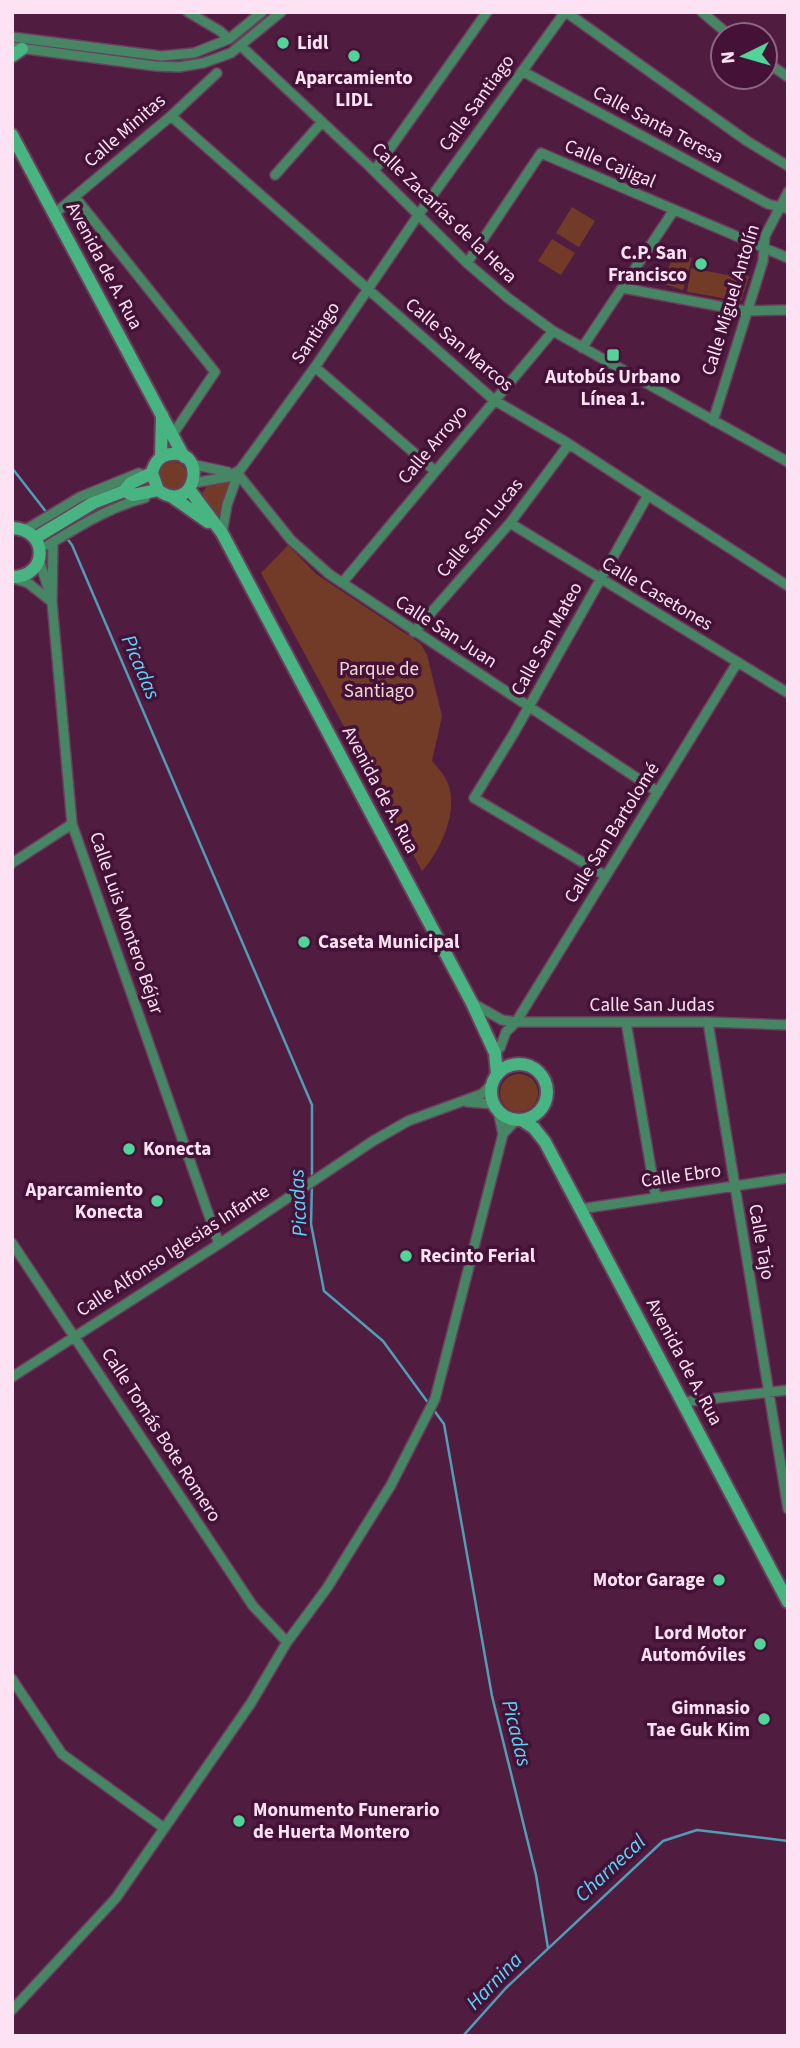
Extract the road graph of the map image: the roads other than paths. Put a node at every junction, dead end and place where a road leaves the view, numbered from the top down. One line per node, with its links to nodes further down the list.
1 (188, 12): 7 (street)
2 (262, 12): 7 (street)
3 (281, 12): 8 (street)
4 (487, 12): 16 (street)
5 (566, 12): 10 (street, Calle Santiago); 15 (street)
6 (12, 37): 7 (street)
7 (229, 39)
8 (242, 47): 9 (street); 13 (street, Calle Zacarías de la Hera)
9 (16, 51)
10 (522, 71): 20 (street, Calle Santa Teresa); 23 (street, Calle Santiago)
11 (217, 73): 12 (street, Calle Minitas)
12 (171, 116): 19 (street, Calle Minitas); 28 (street, Calle San Marcos)
13 (322, 122): 16 (street, Calle Zacarías de la Hera); 17 (street)
14 (12, 135): 22 (street, Avenida de A. Rua)
15 (788, 166)
16 (374, 171): 23 (street, Calle Zacarías de la Hera)
17 (275, 176)
18 (788, 191): 20 (street, Calle Miguel Antolín)
19 (75, 197): 22 (street, Calle Minitas); 37 (street)
20 (783, 208): 24 (street, Calle Miguel Antolín)
21 (674, 211): 24 (street, Calle Cajigal); 26 (street, Calle Cajigal); 27 (street)
22 (54, 214): 35 (street, Avenida de A. Rua)
23 (419, 214): 26 (street, Calle Zacarías de la Hera); 28 (street, Santiago)
24 (764, 248): 25 (street, Calle Cajigal); 30 (street, Calle Miguel Antolín)
25 (788, 258)
26 (467, 263): 31 (street, Calle Zacarías de la Hera)
27 (623, 288): 30 (street); 32 (street)
28 (367, 289): 33 (street, Santiago); 34 (street, Calle San Marcos)
29 (788, 310): 30 (street)
30 (746, 312): 36 (street, Calle Miguel Antolín)
31 (552, 331): 32 (street, Calle Zacarías de la Hera); 34 (street, Calle Arroyo)
32 (583, 348): 36 (street, Calle Zacarías de la Hera)
33 (314, 366): 42 (street); 43 (street, Santiago)
34 (494, 400): 38 (street, Calle San Marcos); 42 (street, Calle Arroyo)
35 (162, 414): 37 (street, Avenida de A. Rua); 41 (street, Avenida de A. Rua)
36 (713, 421): 40 (street, Calle Zacarías de la Hera)
37 (173, 433): 39 (street, Avenida de A. Rua)
38 (569, 443): 47 (street, Calle San Marcos); 48 (street, Calle San Lucas)
39 (188, 460): 41 (street); 43 (street); 44 (street)
40 (788, 462)
41 (156, 466): 45 (street); 46 (street); 49 (street)
42 (435, 471): 54 (street, Calle Arroyo)
43 (239, 472): 44 (street); 50 (street, Santiago); 54 (street, Calle San Juan)
44 (191, 486): 46 (street); 50 (street, Avenida de A. Rua)
45 (124, 491): 46 (street); 49 (street)
46 (164, 493): 49 (street); 50 (street, Avenida de A. Rua)
47 (648, 495): 53 (street, Calle San Mateo); 55 (street, Calle San Marcos)
48 (510, 523): 53 (street, Calle Casetones); 57 (street, Calle San Lucas)
49 (56, 528): 51 (street); 56 (street, Calle Luis Montero Béjar)
50 (222, 533): 65 (street, Avenida de A. Rua)
51 (26, 537): 52 (street); 56 (street, Calle Luis Montero Béjar)
52 (12, 577): 56 (street)
53 (600, 580): 58 (street, Calle Casetones); 60 (street, Calle San Mateo)
54 (342, 583): 57 (street, Calle San Juan)
55 (788, 586)
56 (52, 602): 62 (street, Calle Luis Montero Béjar)
57 (414, 632): 60 (street, Calle San Juan)
58 (737, 663): 59 (street, Calle Casetones); 61 (street, Calle San Bartolomé)
59 (788, 693)
60 (529, 707): 61 (street, Calle San Juan); 64 (street, Calle San Mateo)
61 (658, 792): 64 (street, Calle San Bartolomé)
62 (72, 824): 63 (street); 86 (street, Calle Luis Montero Béjar)
63 (12, 863)
64 (606, 876): 67 (street, Calle San Bartolomé)
65 (472, 1003): 66 (street, Calle San Judas); 71 (street, Avenida de A. Rua)
66 (502, 1020): 67 (street, Calle San Judas); 71 (street)
67 (516, 1022): 68 (street, Calle San Judas); 72 (street)
68 (626, 1022): 69 (street, Calle San Judas); 83 (street)
69 (708, 1022): 70 (street, Calle San Judas); 82 (street, Calle Tajo)
70 (788, 1025)
71 (485, 1028): 72 (street, Avenida de A. Rua); 74 (street, Avenida de A. Rua)
72 (500, 1048): 73 (street, Avenida de A. Rua)
73 (515, 1064): 74 (street); 77 (street)
74 (494, 1079): 75 (street, Calle Alfonso Iglesias Infante); 76 (street)
75 (465, 1102): 76 (street, Calle Alfonso Iglesias Infante); 86 (street, Calle Alfonso Iglesias Infante)
76 (496, 1108): 78 (street); 79 (street)
77 (541, 1110): 78 (street); 80 (street, Avenida de A. Rua)
78 (519, 1119): 79 (street); 80 (street, Avenida de A. Rua)
79 (503, 1134): 95 (street)
80 (545, 1142): 84 (street, Avenida de A. Rua)
81 (788, 1178): 82 (street, Calle Ebro)
82 (734, 1186): 83 (street, Calle Ebro); 90 (street, Calle Tajo)
83 (656, 1198): 84 (street, Calle Ebro)
84 (580, 1209): 91 (street, Avenida de A. Rua)
85 (12, 1243): 87 (street, Calle Tomás Bote Romero)
86 (219, 1244): 87 (street, Calle Alfonso Iglesias Infante)
87 (75, 1336): 88 (street, Calle Alfonso Iglesias Infante); 95 (street, Calle Tomás Bote Romero)
88 (12, 1377)
89 (788, 1390): 90 (street)
90 (770, 1392): 91 (street); 92 (street, Calle Tajo)
91 (683, 1402): 93 (street, Avenida de A. Rua)
92 (788, 1509)
93 (782, 1580): 94 (street, Avenida de A. Rua)
94 (788, 1602)
95 (287, 1642): 97 (street)
96 (12, 1679): 97 (street)
97 (163, 1828): 98 (street)
98 (12, 2010)

